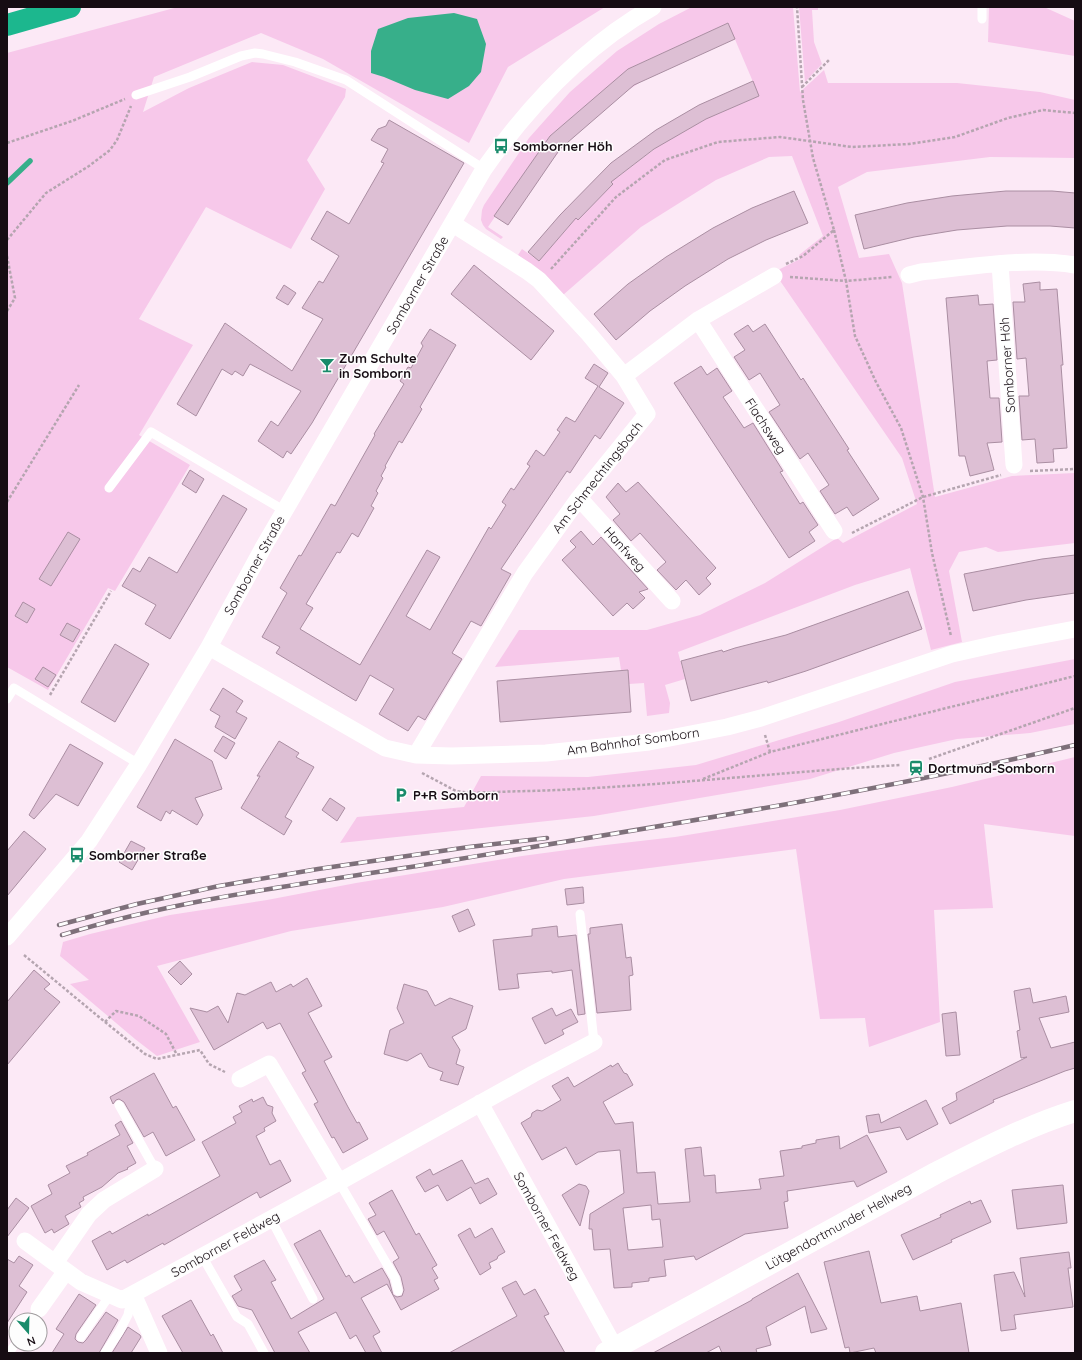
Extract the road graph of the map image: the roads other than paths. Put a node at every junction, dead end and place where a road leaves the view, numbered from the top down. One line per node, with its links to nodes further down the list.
1 (70, 7): 5 (highway)
2 (653, 7): 7 (street, Somborner Straße)
3 (982, 7): 4 (lane)
4 (982, 19)
5 (7, 25)
6 (136, 95): 7 (lane)
7 (484, 169): 8 (street, Somborner Straße)
8 (452, 224): 14 (street, Am Schmechtingsbach); 18 (street, Somborner Straße)
9 (1000, 264): 10 (street); 11 (street); 15 (street, Somborner Höh)
10 (1075, 265)
11 (908, 275)
12 (774, 276): 13 (street)
13 (698, 320): 14 (street); 19 (street, Flachsweg)
14 (624, 376): 17 (street, Am Schmechtingsbach)
15 (1016, 470)
16 (109, 488): 18 (lane)
17 (579, 498): 20 (street, Hanfweg); 25 (street, Am Schmechtingsbach)
18 (285, 511): 22 (street, Somborner Straße)
19 (834, 531)
20 (672, 601)
21 (1075, 630): 25 (street, Am Bahnhof Somborn)
22 (209, 647): 25 (street, Am Bahnhof Somborn); 26 (street, Somborner Straße)
23 (10, 686): 24 (lane); 26 (lane)
24 (7, 699)
25 (416, 763)
26 (139, 764): 28 (street, Somborner Straße)
27 (580, 914): 29 (lane)
28 (12, 931)
29 (594, 1042): 31 (street, Somborner Feldweg)
30 (240, 1078): 35 (street)
31 (480, 1104): 35 (street, Somborner Feldweg); 46 (street, Somborner Feldweg)
32 (119, 1105): 34 (lane)
33 (1075, 1110): 46 (main road, Lütgendortmunder Hellweg)
34 (155, 1169): 39 (street)
35 (339, 1182): 36 (street, Somborner Feldweg); 40 (lane)
36 (271, 1219): 38 (street, Somborner Feldweg); 43 (lane)
37 (25, 1241): 39 (street, Somborner Feldweg)
38 (202, 1256): 42 (street, Somborner Feldweg); 49 (lane)
39 (61, 1267): 41 (street, Somborner Feldweg); 44 (street)
40 (398, 1291)
41 (110, 1294): 42 (street, Somborner Feldweg); 45 (lane)
42 (133, 1294): 47 (lane); 48 (street)
43 (313, 1299)
44 (36, 1312)
45 (81, 1337)
46 (610, 1351)
47 (105, 1353)
48 (159, 1353)
49 (264, 1353)

